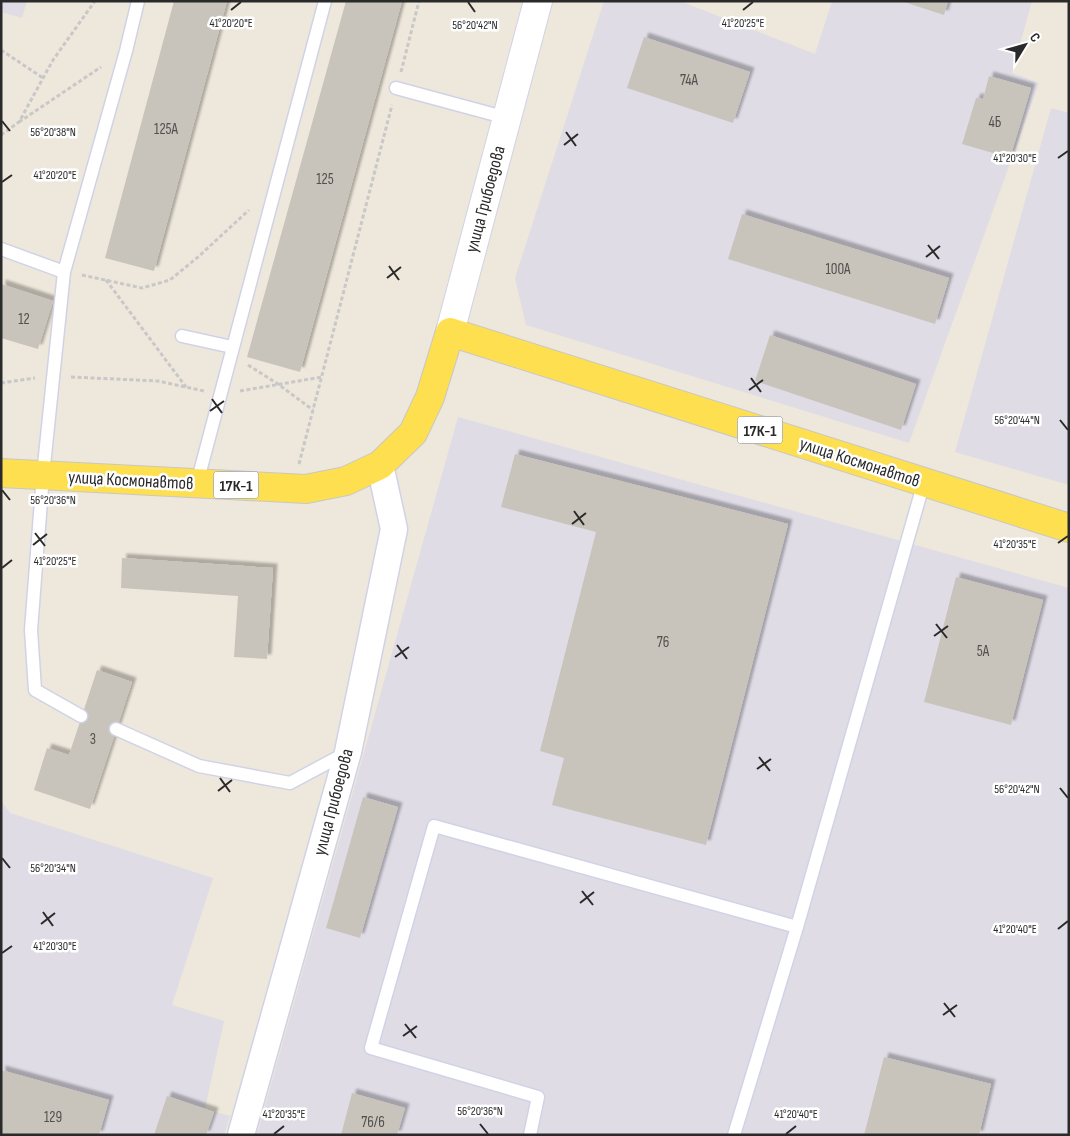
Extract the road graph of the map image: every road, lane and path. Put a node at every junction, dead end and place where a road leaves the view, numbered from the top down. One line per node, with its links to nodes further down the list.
1 (95, 1): 8 (path)
2 (138, 1): 7 (lane)
3 (325, 1): 13 (lane)
4 (419, 1): 9 (path)
5 (538, 1): 10 (street, улица Грибоедова)
6 (1, 50): 8 (path)
7 (126, 51): 11 (path); 15 (lane)
8 (43, 78): 11 (path)
9 (396, 88): 10 (lane); 21 (path)
10 (507, 118): 17 (street, улица Грибоедова)
11 (19, 122): 12 (path)
12 (1, 135)
13 (274, 192): 16 (path); 19 (lane)
14 (1, 249): 15 (lane)
15 (64, 272): 16 (path); 20 (lane)
16 (105, 279): 24 (path)
17 (450, 332): 26 (main road, улица Грибоедова / 17К-1); 31 (main road, улица Космонавтов / 17К-1)
18 (182, 336): 19 (lane)
19 (231, 350): 23 (path); 25 (lane)
20 (53, 376): 22 (path); 24 (path); 30 (lane)
21 (322, 377): 23 (path); 27 (path)
22 (1, 382)
23 (278, 384): 25 (path); 27 (path)
24 (186, 387): 25 (path)
25 (220, 394): 32 (lane)
26 (430, 397): 28 (main road, улица Космонавтов / 17К-1)
27 (313, 410): 33 (path)
28 (380, 465): 33 (main road, улица Космонавтов / 17К-1); 37 (street, улица Грибоедова)
29 (1, 473): 30 (main road, улица Космонавтов / 17К-1)
30 (42, 475): 32 (main road, улица Космонавтов / 17К-1); 35 (lane)
31 (924, 482): 34 (main road, улица Космонавтов / 17К-1); 38 (lane)
32 (197, 483): 33 (main road, улица Космонавтов / 17К-1)
33 (292, 489)
34 (1069, 528)
35 (81, 716)
36 (116, 729): 37 (lane)
37 (348, 752): 39 (street, улица Грибоедова)
38 (797, 927): 40 (lane); 41 (lane)
39 (241, 1135)
40 (530, 1135)
41 (734, 1135)

